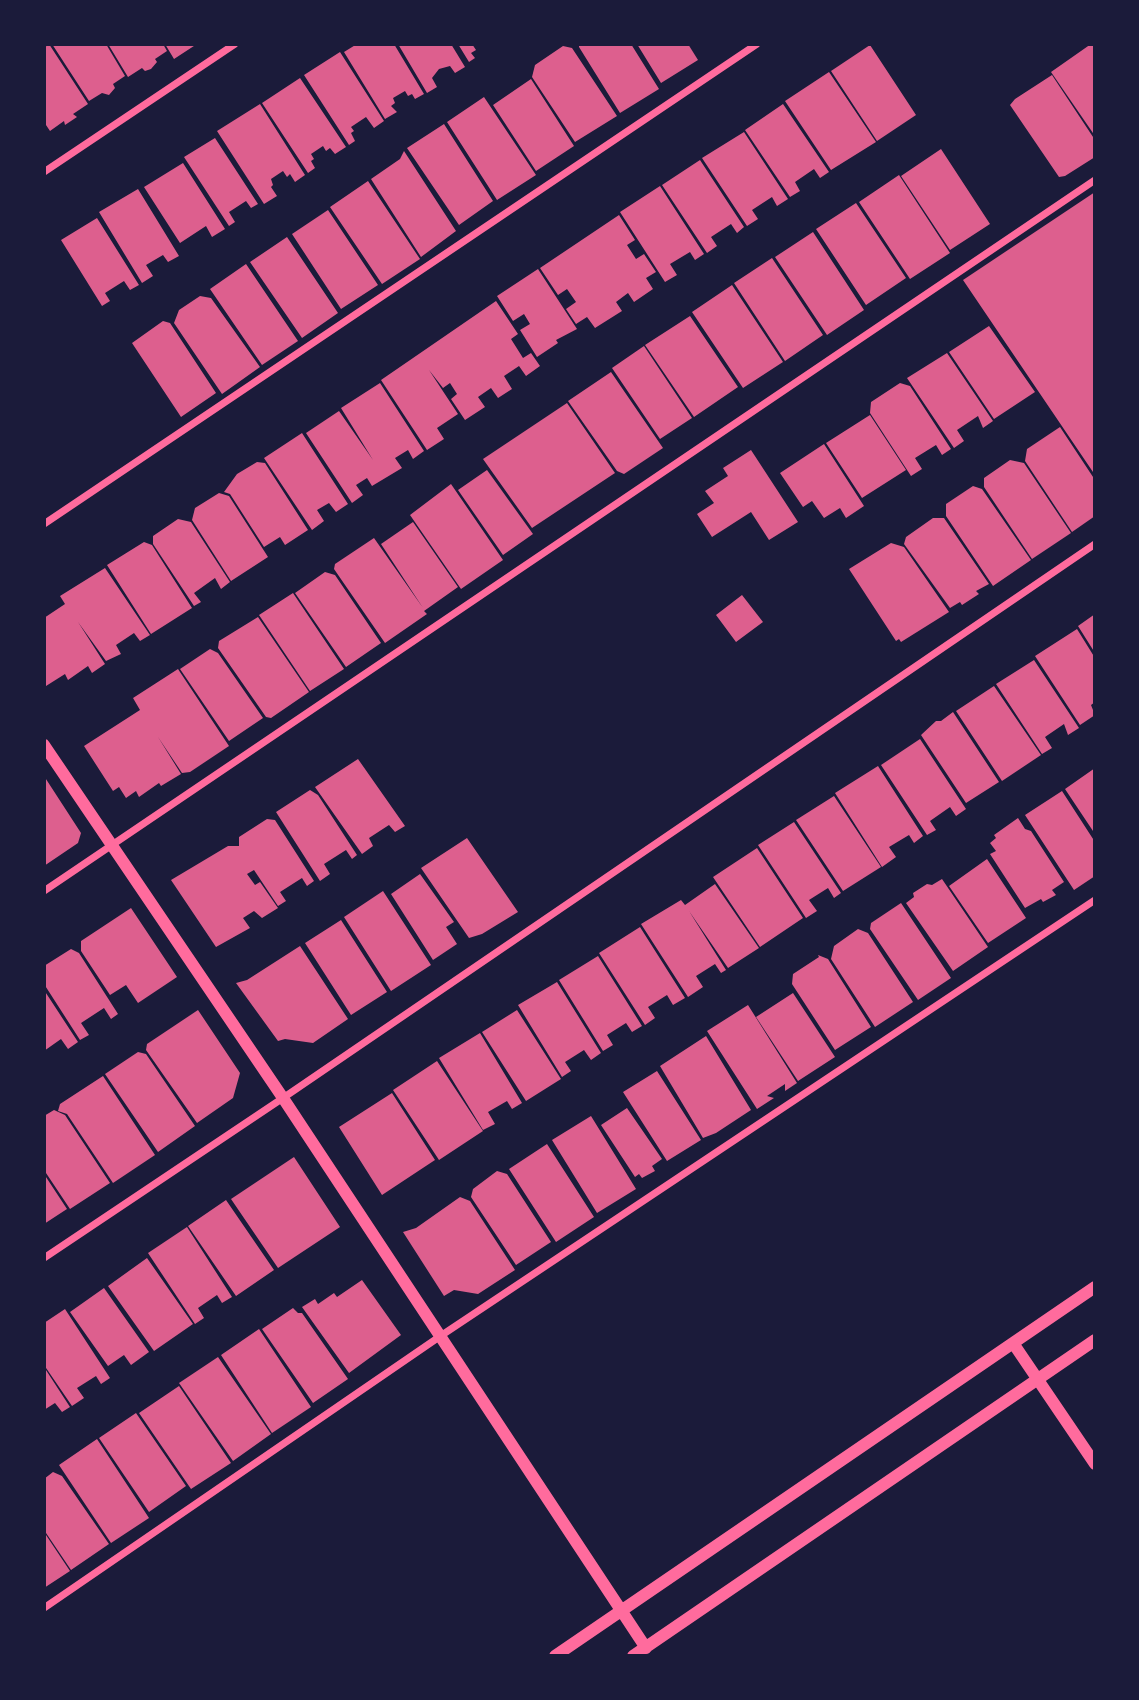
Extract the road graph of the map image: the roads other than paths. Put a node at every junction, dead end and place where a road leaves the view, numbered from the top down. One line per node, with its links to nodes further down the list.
1 (235, 44): 3 (street)
2 (757, 44): 5 (street)
3 (44, 172)
4 (1095, 180): 8 (street)
5 (44, 524)
6 (1095, 544): 11 (street)
7 (44, 745): 8 (street)
8 (111, 846): 9 (street); 11 (street)
9 (44, 891)
10 (1095, 900): 14 (street)
11 (283, 1098): 12 (street); 14 (street)
12 (44, 1258)
13 (1095, 1287): 16 (street)
14 (442, 1335): 19 (street); 20 (street)
15 (1095, 1340): 17 (street)
16 (1013, 1343): 17 (street); 20 (street)
17 (1038, 1379): 18 (street); 21 (street)
18 (1095, 1464)
19 (44, 1608)
20 (621, 1611): 21 (street); 22 (street)
21 (646, 1648): 23 (street)
22 (555, 1656)
23 (633, 1656)

